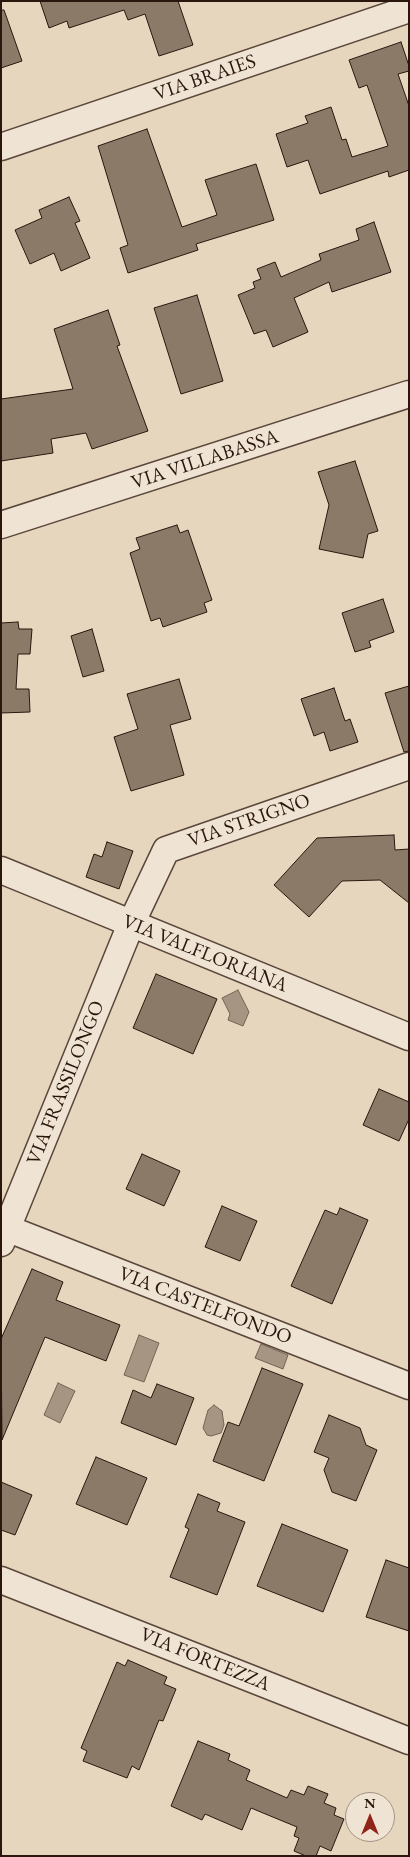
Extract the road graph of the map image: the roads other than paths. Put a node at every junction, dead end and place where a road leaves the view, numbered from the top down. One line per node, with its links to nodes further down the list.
1 (409, 8): 2 (street, VIA BRAIES)
2 (1, 147)
3 (409, 394): 4 (street, VIA VILLABASSA)
4 (1, 525)
5 (409, 766): 7 (street, VIA STRIGNO)
6 (1, 870): 7 (street, VIA VALFLORIANA)
7 (131, 924): 8 (street, VIA VALFLORIANA); 9 (street, VIA FRASSILONGO)
8 (409, 1037)
9 (3, 1232): 10 (street, VIA CASTELFONDO)
10 (409, 1386)
11 (1, 1580): 12 (street, VIA FORTEZZA)
12 (409, 1741)

